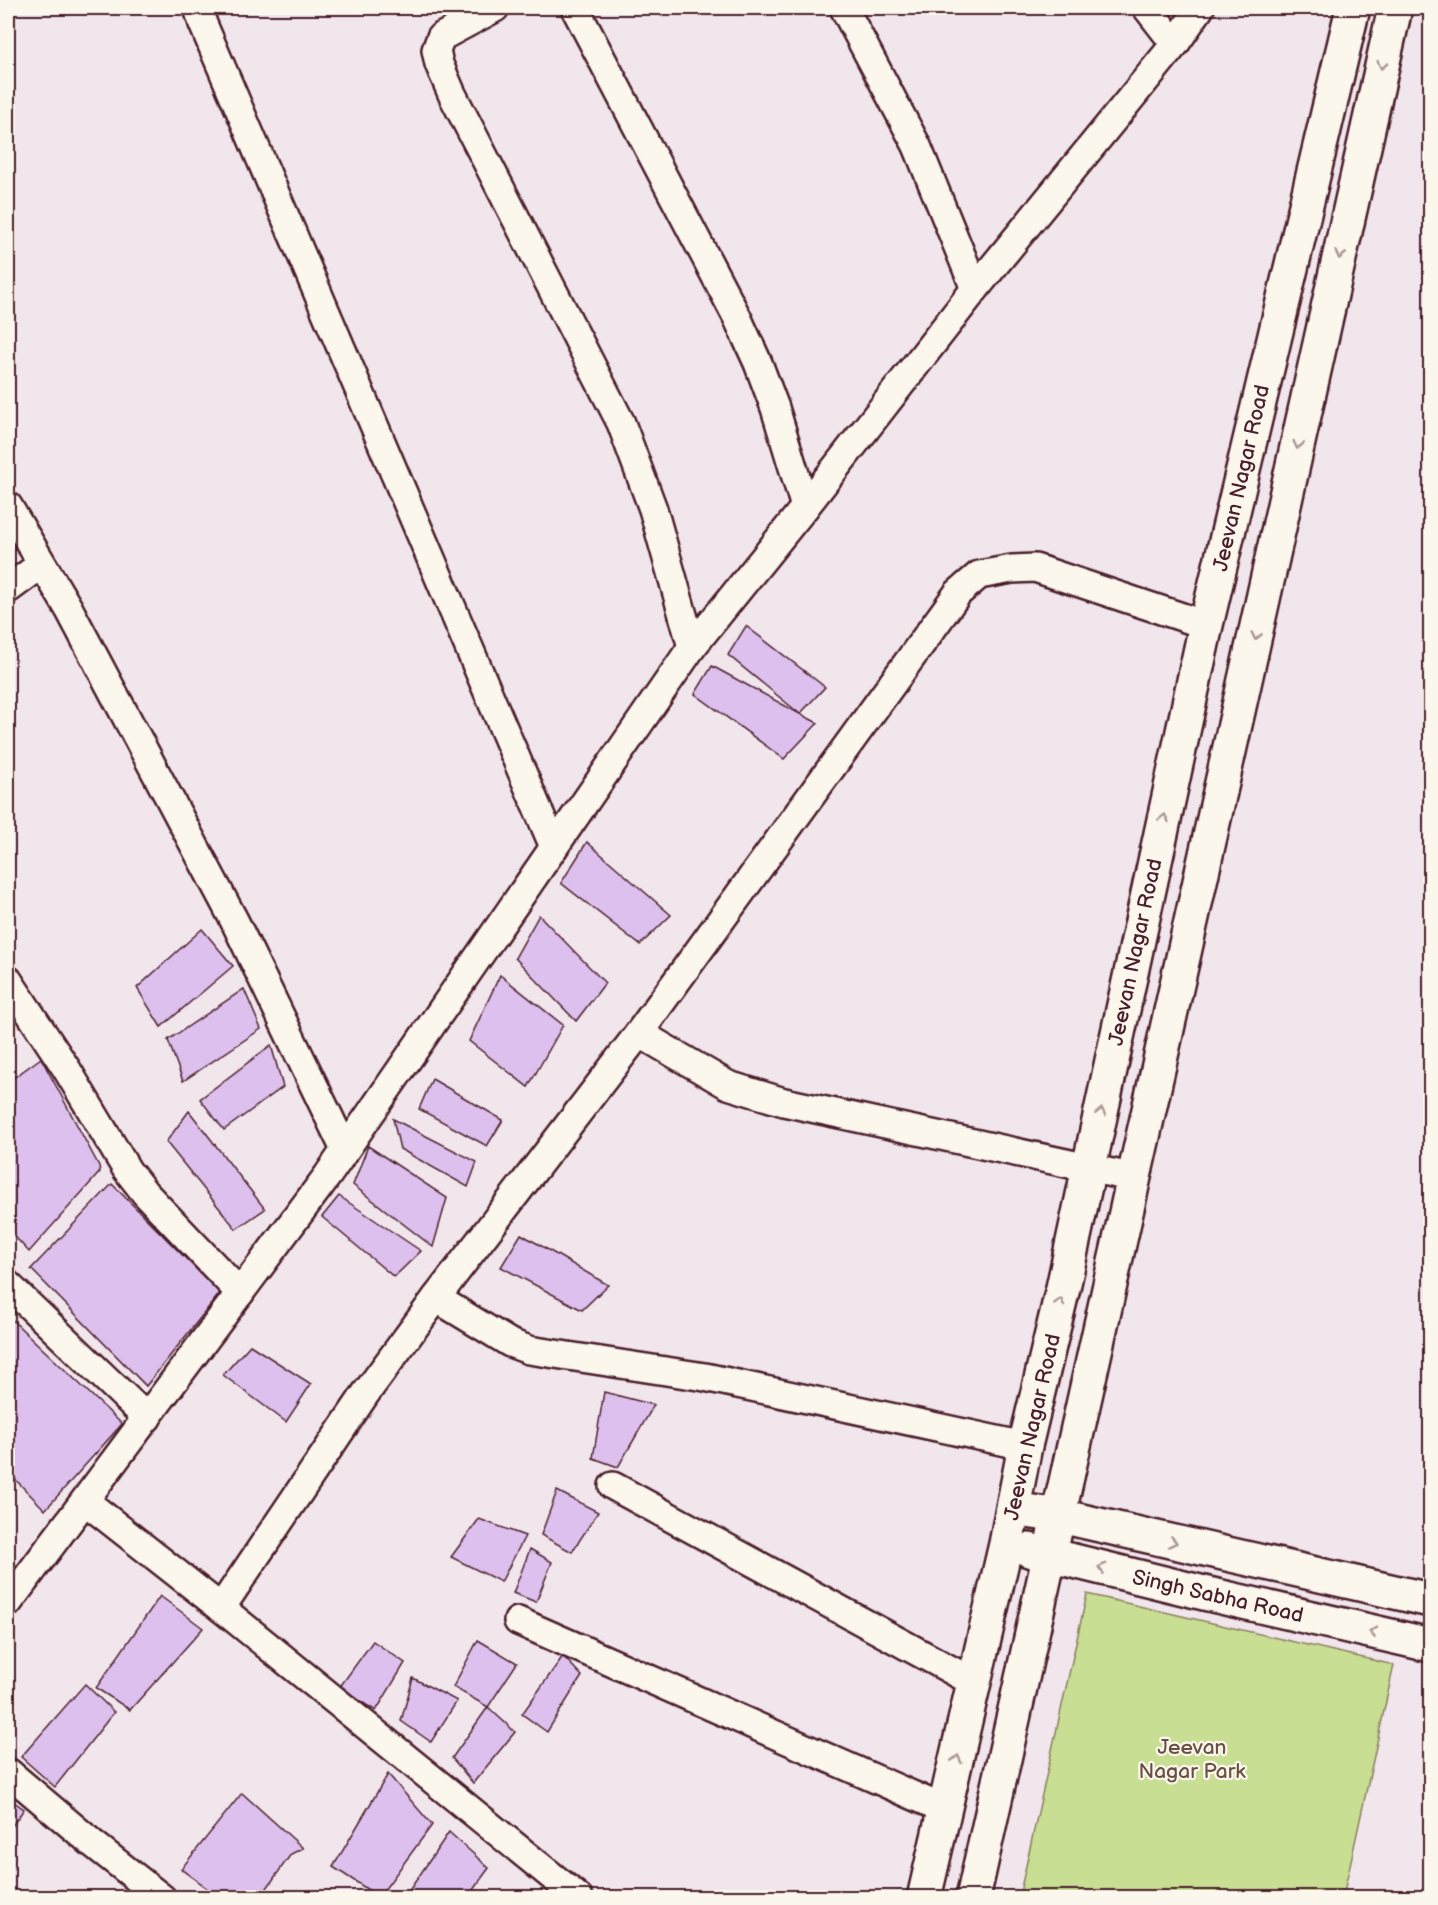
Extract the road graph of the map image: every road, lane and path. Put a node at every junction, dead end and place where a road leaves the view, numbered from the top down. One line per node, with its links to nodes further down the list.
1 (198, 8): 17 (street)
2 (495, 8): 16 (street)
3 (575, 8): 12 (street)
4 (844, 8): 10 (street)
5 (1147, 8): 9 (street)
6 (1200, 8): 9 (street)
7 (1353, 8): 15 (street, Jeevan Nagar Road)
8 (1395, 8): 22 (street, one-way to 22)
9 (1175, 44): 10 (street)
10 (975, 289): 12 (street)
11 (8, 506): 13 (street)
12 (805, 507): 16 (street)
13 (42, 564): 14 (street); 20 (street)
14 (8, 589)
15 (1206, 625): 19 (street); 21 (street, Jeevan Nagar Road, one-way to 15)
16 (692, 647): 17 (street)
17 (554, 847): 20 (street)
18 (8, 980): 24 (street)
19 (639, 1033): 21 (street); 25 (street)
20 (345, 1150): 24 (street)
21 (1089, 1168): 22 (street); 27 (street, Jeevan Nagar Road, one-way to 21)
22 (1135, 1178): 31 (street)
23 (8, 1285): 26 (street)
24 (240, 1293): 26 (street)
25 (436, 1298): 27 (street); 36 (street)
26 (147, 1418): 29 (street)
27 (1025, 1446): 30 (street, Jeevan Nagar Road)
28 (613, 1486): 39 (street)
29 (85, 1501): 35 (street); 36 (street)
30 (1013, 1509): 31 (street, Singh Sabha Road); 32 (street, Jeevan Nagar Road)
31 (1060, 1516): 33 (street); 34 (street, Singh Sabha Road, one-way to 34)
32 (1006, 1544): 33 (street, Singh Sabha Road); 39 (street, Jeevan Nagar Road)
33 (1051, 1556): 38 (street, Singh Sabha Road, one-way to 33); 45 (street)
34 (1431, 1600)
35 (8, 1603)
36 (221, 1608): 43 (street)
37 (518, 1621): 41 (street)
38 (1431, 1645)
39 (975, 1683): 41 (street, Jeevan Nagar Road, one-way to 39)
40 (8, 1772): 42 (street)
41 (946, 1810): 44 (street, Jeevan Nagar Road)
42 (162, 1898)
43 (579, 1898)
44 (924, 1898)
45 (973, 1898)

